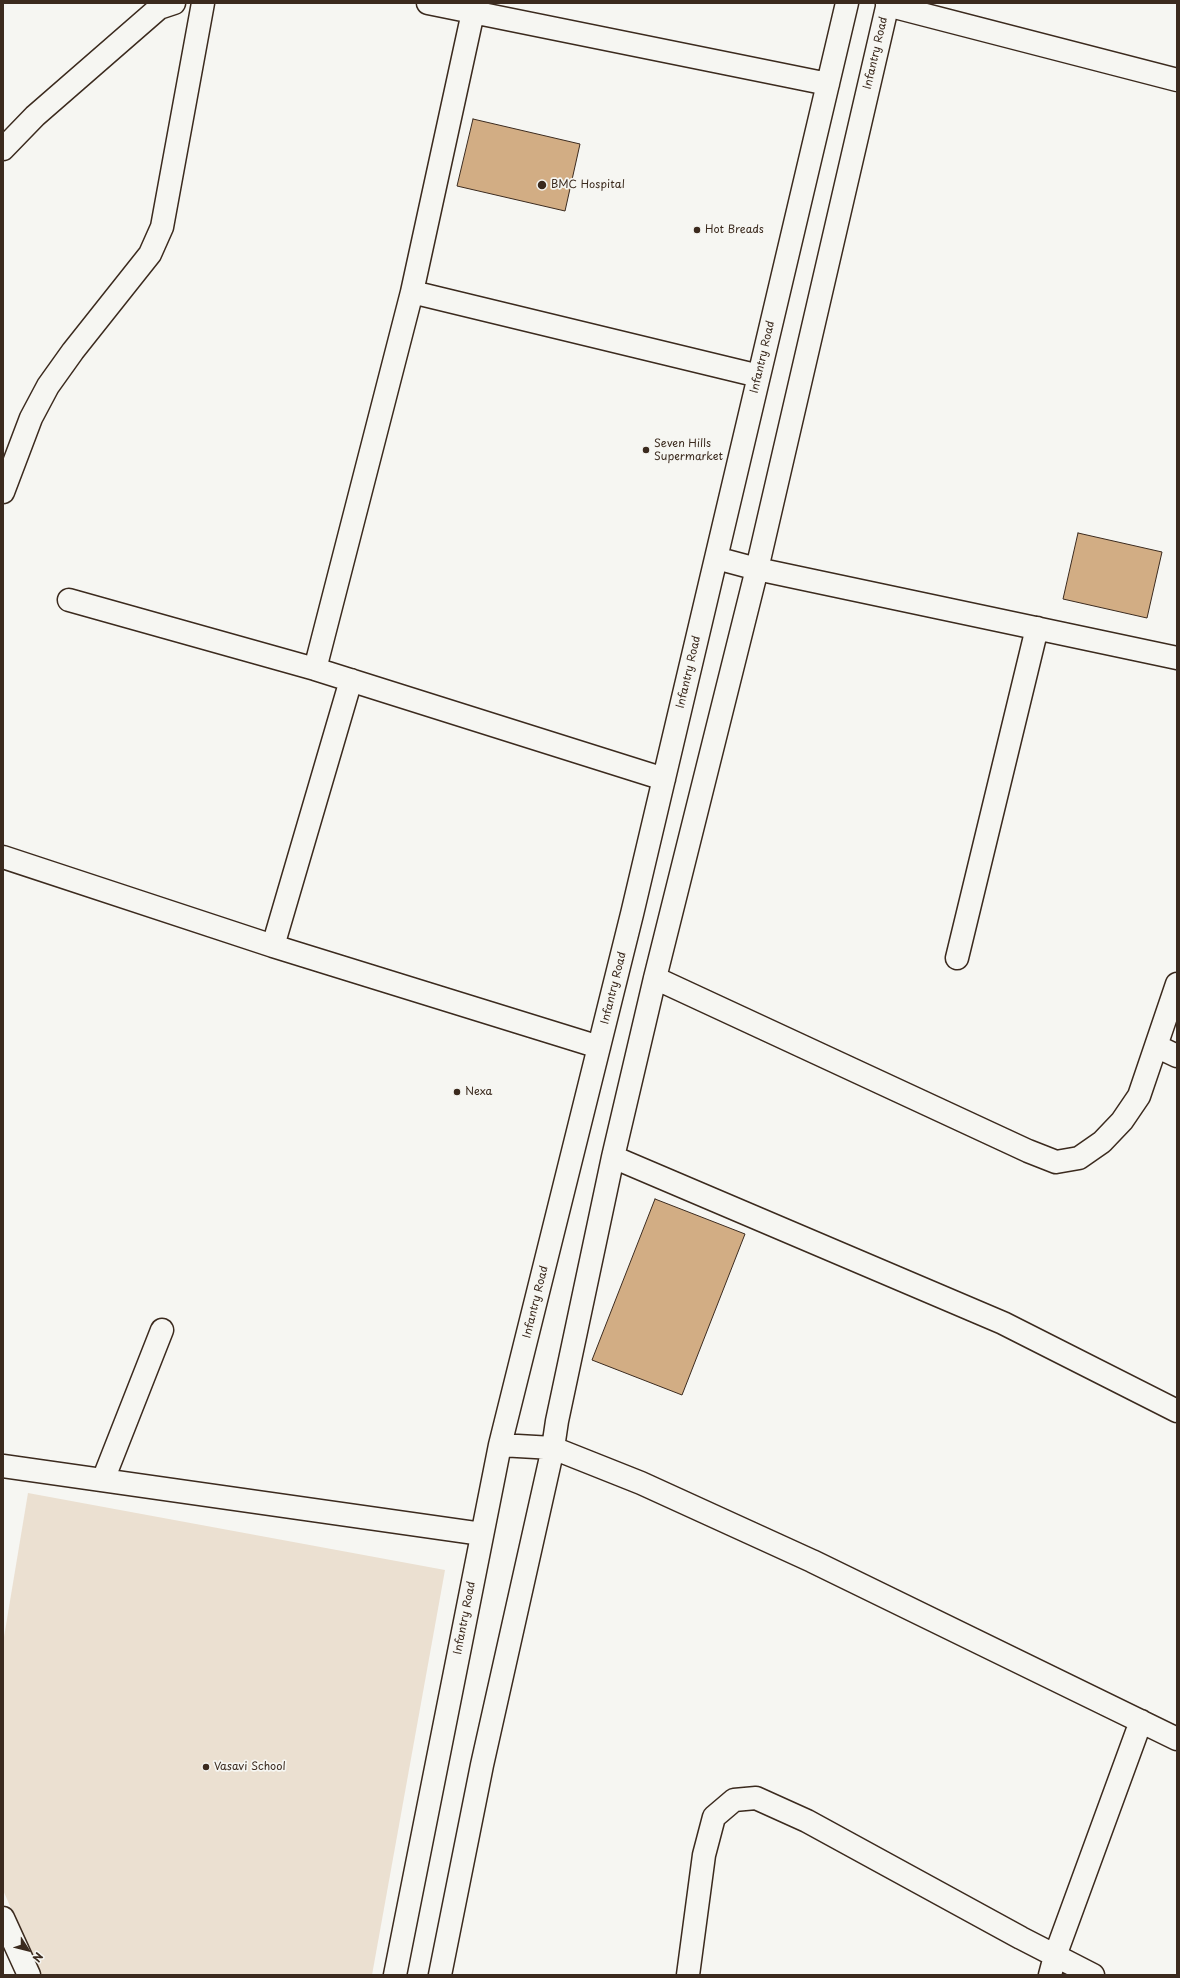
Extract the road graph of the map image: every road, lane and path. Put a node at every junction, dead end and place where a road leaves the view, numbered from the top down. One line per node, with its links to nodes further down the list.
1 (203, 3): 12 (street)
2 (428, 3): 6 (street)
3 (847, 3): 8 (street, Infantry Road)
4 (887, 4): 7 (street); 14 (street, Infantry Road)
5 (163, 5): 9 (street)
6 (474, 8): 8 (street); 10 (street)
7 (1177, 80)
8 (828, 84): 11 (street, Infantry Road)
9 (3, 149)
10 (412, 292): 11 (street); 18 (street)
11 (759, 376): 13 (street, Infantry Road)
12 (3, 492)
13 (716, 558): 14 (street); 20 (street, Infantry Road)
14 (757, 569): 16 (street); 24 (street, Infantry Road)
15 (69, 600): 18 (street)
16 (1037, 628): 17 (street); 23 (street)
17 (1177, 658)
18 (315, 669): 19 (street)
19 (351, 680): 20 (street); 22 (street)
20 (664, 779): 27 (street, Infantry Road)
21 (3, 858): 22 (street)
22 (272, 946): 27 (street)
23 (957, 958)
24 (655, 978): 26 (street); 29 (street, Infantry Road)
25 (1177, 984): 26 (street)
26 (1156, 1046): 28 (street)
27 (599, 1047): 32 (street, Infantry Road)
28 (1177, 1056)
29 (613, 1157): 31 (street); 33 (street, Infantry Road)
30 (162, 1330): 35 (street)
31 (1177, 1411)
32 (500, 1445): 33 (street); 36 (street, Infantry Road)
33 (553, 1448): 37 (street); 43 (street, Infantry Road)
34 (3, 1466): 35 (street)
35 (103, 1480): 36 (street)
36 (482, 1534): 42 (street, Infantry Road)
37 (1141, 1721): 38 (street); 40 (street)
38 (1177, 1739)
39 (3, 1918): 41 (street)
40 (1053, 1965): 44 (street); 45 (street)
41 (29, 1975)
42 (395, 1975)
43 (440, 1975)
44 (688, 1975)
45 (1093, 1975)

